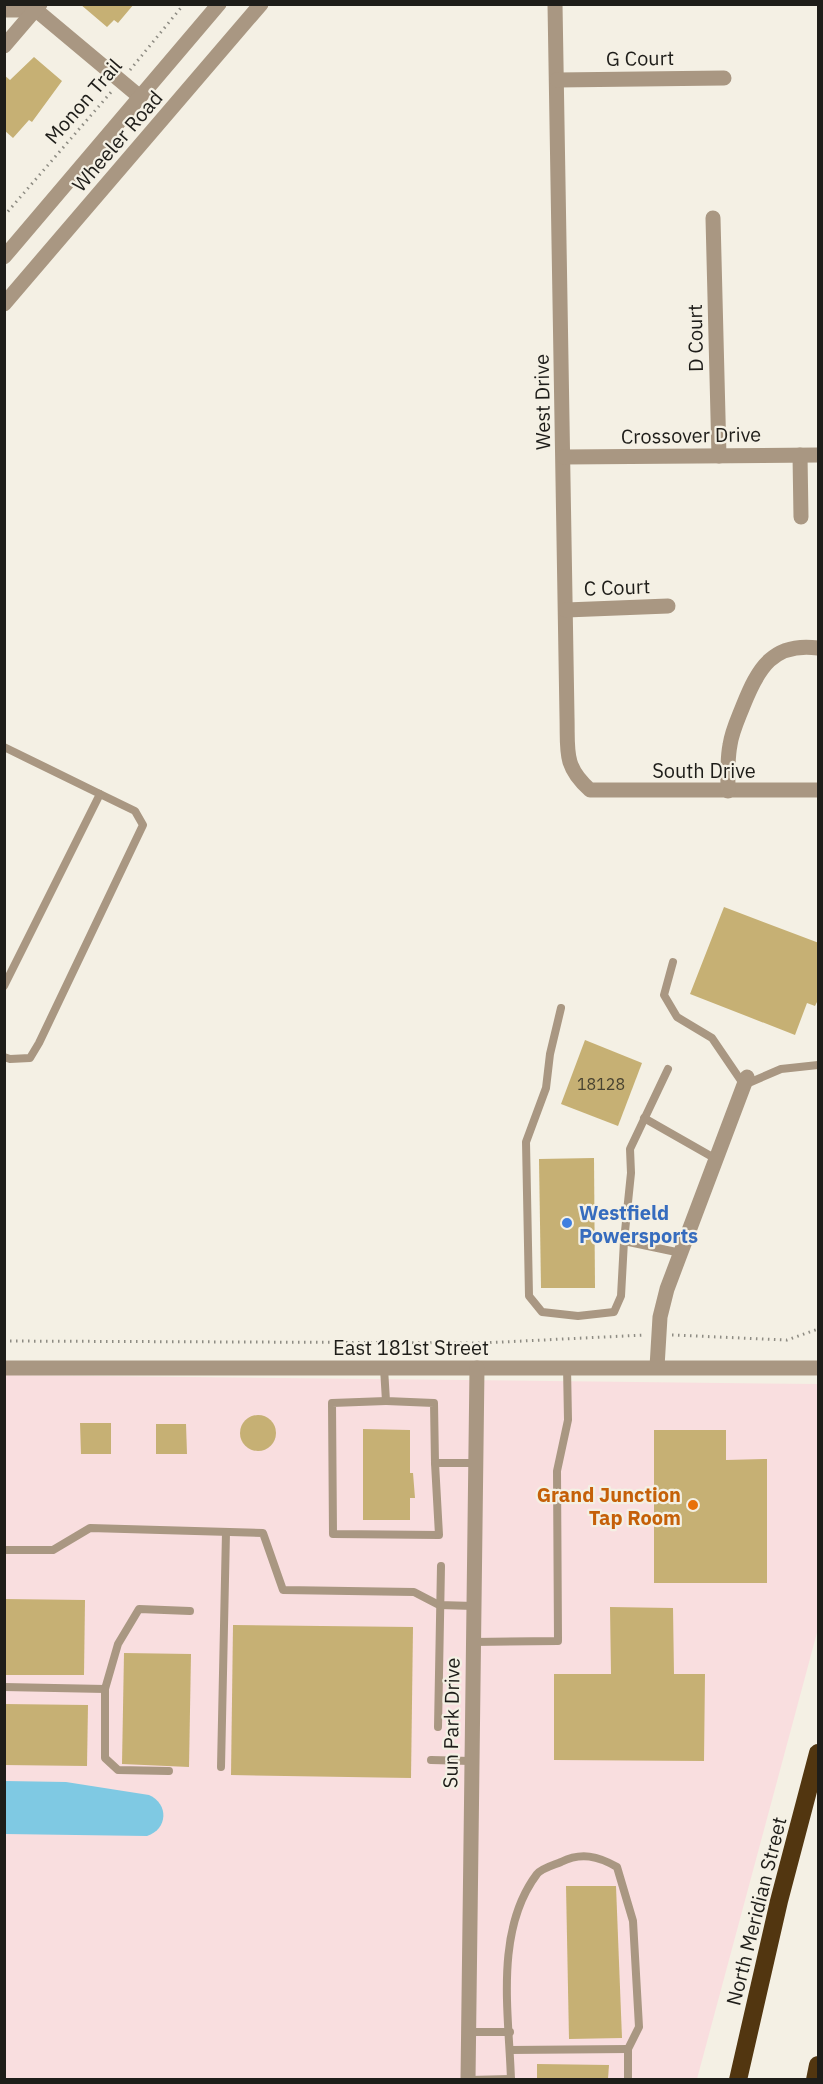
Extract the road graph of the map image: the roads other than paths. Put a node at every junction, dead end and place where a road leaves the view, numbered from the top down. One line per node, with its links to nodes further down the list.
1 (219, 4): 9 (street, Wheeler Road)
2 (261, 4): 12 (street, Wheeler Road)
3 (555, 4): 8 (street, West Drive)
4 (38, 7): 5 (street); 6 (street); 9 (street)
5 (4, 9)
6 (4, 46)
7 (724, 78): 8 (street, G Court)
8 (556, 80): 16 (street, West Drive)
9 (140, 97): 11 (street, Wheeler Road)
10 (713, 218): 15 (street, D Court)
11 (4, 257)
12 (4, 304)
13 (800, 455): 14 (street, Crossover Drive); 15 (street, Crossover Drive); 17 (street)
14 (819, 455)
15 (719, 456): 16 (street, Crossover Drive)
16 (564, 457): 19 (street, West Drive)
17 (801, 517)
18 (668, 606): 19 (street, C Court)
19 (566, 610): 22 (street, West Drive)
20 (819, 648): 24 (street)
21 (4, 747): 25 (lane)
22 (590, 790): 24 (street, South Drive)
23 (819, 790): 24 (street, South Drive)
24 (728, 791)
25 (100, 794): 27 (lane); 29 (lane)
26 (673, 962): 33 (lane)
27 (4, 986)
28 (561, 1008): 36 (lane)
29 (4, 1057)
30 (815, 1065): 32 (lane); 33 (lane)
31 (668, 1068): 34 (lane)
32 (819, 1075)
33 (746, 1081): 35 (street)
34 (644, 1118): 35 (lane); 36 (lane)
35 (716, 1159): 37 (street)
36 (624, 1241): 37 (lane)
37 (681, 1253): 39 (street)
38 (567, 1367): 39 (street, East 181st Street); 42 (street, East 181st Street); 53 (lane)
39 (657, 1367): 43 (street, East 181st Street)
40 (4, 1368): 41 (street, East 181st Street)
41 (384, 1368): 42 (street, East 181st Street); 44 (lane)
42 (477, 1368): 45 (street, Sun Park Drive)
43 (819, 1368)
44 (386, 1401): 46 (lane); 46 (lane)
45 (476, 1462): 46 (lane); 51 (street, Sun Park Drive)
46 (435, 1463)
47 (226, 1532): 48 (lane); 50 (lane); 60 (lane)
48 (4, 1550)
49 (441, 1566): 50 (lane)
50 (439, 1605): 51 (lane); 56 (lane)
51 (474, 1606): 53 (street, Sun Park Drive)
52 (190, 1611): 55 (lane)
53 (473, 1642): 59 (street, Sun Park Drive)
54 (4, 1687): 55 (lane)
55 (105, 1689): 61 (lane)
56 (438, 1726)
57 (819, 1753): 70 (highway, North Meridian Street)
58 (430, 1760): 59 (lane)
59 (471, 1761): 62 (street, Sun Park Drive)
60 (221, 1767)
61 (169, 1771)
62 (468, 2032): 63 (lane); 67 (street, Sun Park Drive)
63 (510, 2032): 64 (lane); 65 (lane)
64 (628, 2049): 65 (lane); 69 (lane)
65 (510, 2050): 68 (lane)
66 (819, 2065): 71 (highway)
67 (469, 2079): 68 (lane)
68 (511, 2079)
69 (628, 2079)
70 (738, 2079)
71 (815, 2079)

